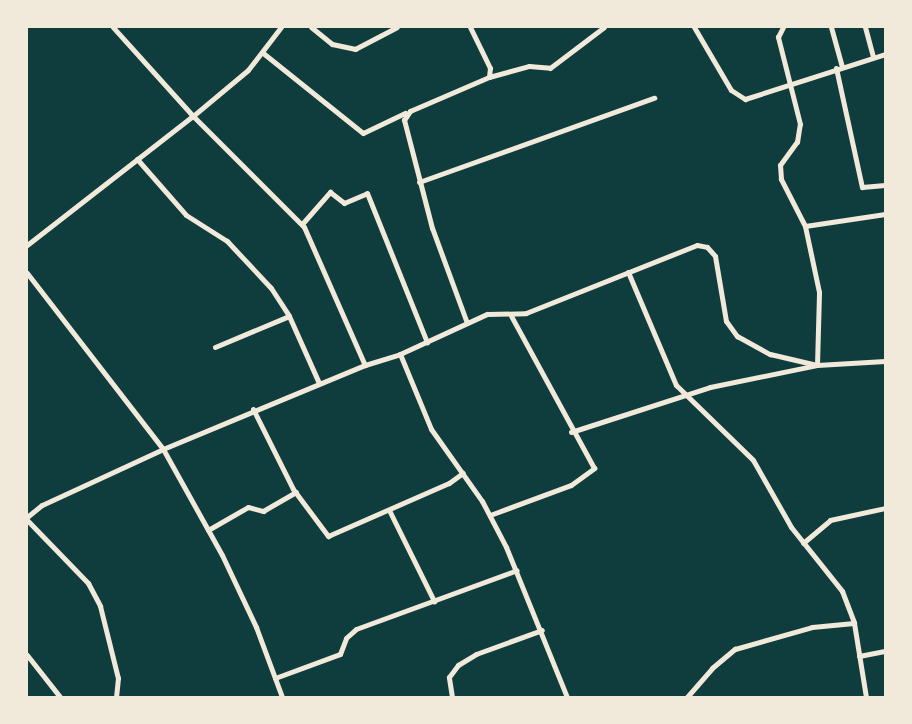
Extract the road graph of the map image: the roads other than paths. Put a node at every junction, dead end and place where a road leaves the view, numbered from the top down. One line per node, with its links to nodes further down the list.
1 (113, 27): 19 (street)
2 (281, 27): 11 (street)
3 (311, 27): 4 (street)
4 (397, 27)
5 (471, 27): 15 (street)
6 (604, 27): 15 (street)
7 (694, 27): 16 (street)
8 (783, 27): 16 (street)
9 (831, 27): 14 (street)
10 (865, 27): 13 (street)
11 (262, 53): 18 (street); 19 (street)
12 (885, 54): 13 (street)
13 (873, 57): 14 (street)
14 (839, 68): 16 (street); 22 (street)
15 (489, 77): 18 (street)
16 (790, 83): 25 (street)
17 (654, 98): 21 (street)
18 (407, 113): 21 (street)
19 (193, 116): 20 (street); 24 (street)
20 (137, 159): 26 (street); 29 (street)
21 (419, 182): 31 (street)
22 (885, 185)
23 (885, 214): 25 (street)
24 (302, 224): 32 (street); 36 (street)
25 (805, 226): 37 (street)
26 (27, 245)
27 (628, 272): 30 (street); 37 (street); 39 (street)
28 (27, 273): 42 (street)
29 (289, 316): 33 (street); 38 (street)
30 (511, 316): 31 (street); 41 (street)
31 (467, 323): 32 (street)
32 (427, 342): 34 (street)
33 (215, 347)
34 (400, 354): 36 (street); 43 (street)
35 (885, 361): 37 (street)
36 (365, 365): 38 (street)
37 (817, 365): 39 (street)
38 (318, 383): 40 (street)
39 (686, 397): 41 (street); 50 (street)
40 (253, 409): 42 (street); 44 (street)
41 (571, 432): 47 (street)
42 (164, 449): 48 (street); 49 (street)
43 (463, 473): 46 (street); 47 (street)
44 (296, 492): 46 (street); 49 (street)
45 (885, 508): 50 (street)
46 (389, 510): 52 (street)
47 (490, 515): 51 (street)
48 (27, 518): 60 (street)
49 (208, 530): 58 (street)
50 (803, 543): 53 (street)
51 (517, 570): 52 (street); 54 (street)
52 (434, 601): 58 (street)
53 (854, 623): 57 (street); 64 (street)
54 (542, 630): 62 (street); 63 (street)
55 (885, 651): 57 (street)
56 (27, 655): 59 (street)
57 (859, 656): 65 (street)
58 (275, 678): 61 (street)
59 (60, 697)
60 (116, 697)
61 (282, 697)
62 (452, 697)
63 (567, 697)
64 (687, 697)
65 (866, 697)

